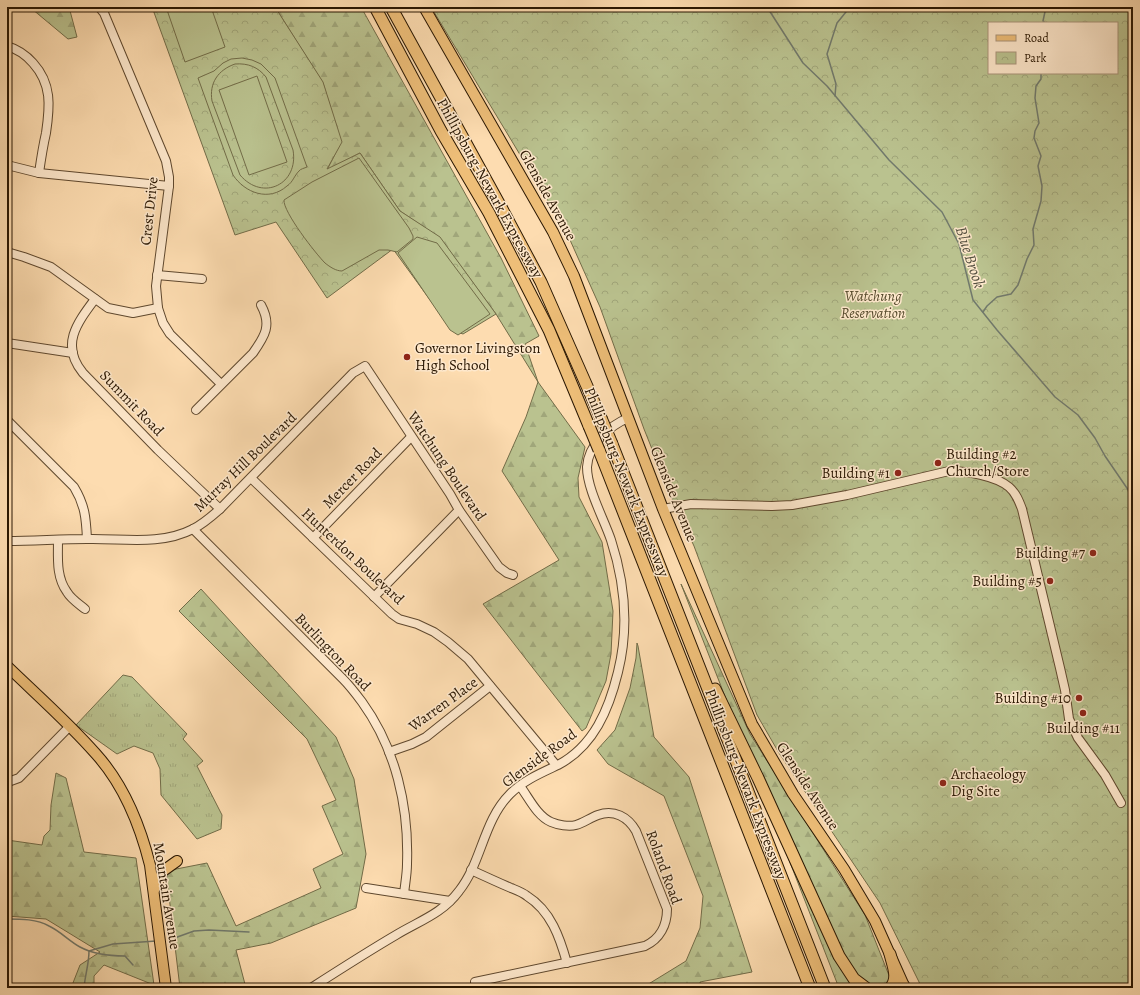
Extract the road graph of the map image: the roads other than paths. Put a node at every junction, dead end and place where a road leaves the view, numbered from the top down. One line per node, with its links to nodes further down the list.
1 (100, 7): 8 (street, Crest Drive)
2 (375, 7): 56 (highway, Phillipsburg-Newark Expressway, bridge)
3 (390, 7): 35 (highway, Phillipsburg-Newark Expressway, bridge)
4 (424, 7): 20 (main road, Glenside Avenue)
5 (7, 46): 7 (street)
6 (7, 165): 7 (street)
7 (39, 173): 8 (street)
8 (169, 186): 10 (street, Crest Drive)
9 (7, 252): 12 (street)
10 (157, 275): 11 (street); 14 (street, Crest Drive)
11 (202, 279)
12 (95, 299): 14 (street); 16 (street, Summit Road)
13 (261, 305): 18 (street)
14 (158, 308): 18 (street, Crest Drive)
15 (7, 343): 16 (street)
16 (73, 353): 25 (street, Summit Road)
17 (364, 366): 22 (street, Watchung Boulevard); 23 (street, Murray Hill Boulevard)
18 (221, 384): 19 (street)
19 (196, 410)
20 (628, 418): 24 (main road, Glenside Avenue); 40 (street, Glenside Road)
21 (7, 420): 29 (street)
22 (411, 437): 26 (street, Watchung Boulevard); 28 (street, Mercer Road)
23 (251, 478): 25 (street, Murray Hill Boulevard); 28 (street, Hunterdon Boulevard)
24 (663, 509): 43 (street); 50 (main road, Glenside Avenue)
25 (220, 510): 27 (street, Murray Hill Boulevard)
26 (459, 510): 32 (street, Watchung Boulevard); 33 (street)
27 (192, 529): 29 (street, Murray Hill Boulevard); 39 (street, Burlington Road)
28 (313, 538): 33 (street, Hunterdon Boulevard)
29 (87, 539): 30 (street, Murray Hill Boulevard)
30 (58, 540): 31 (street, Murray Hill Boulevard); 34 (street)
31 (7, 541)
32 (513, 574)
33 (374, 597): 37 (street, Hunterdon Boulevard)
34 (85, 609)
35 (682, 620): 57 (highway, Phillipsburg-Newark Expressway); 58 (highway)
36 (7, 666): 38 (main road, Mountain Avenue)
37 (490, 686): 39 (street, Warren Place); 40 (street, Hunterdon Boulevard)
38 (69, 726): 41 (street); 47 (main road, Mountain Avenue)
39 (389, 752): 48 (street, Burlington Road)
40 (556, 765): 42 (street, Glenside Road)
41 (8, 782)
42 (520, 786): 45 (street, Glenside Road); 51 (street, Roland Road)
43 (1121, 803)
44 (177, 861): 47 (main road)
45 (471, 870): 49 (street, Glenside Road); 51 (street)
46 (366, 888): 48 (street)
47 (154, 890): 53 (main road, Mountain Avenue)
48 (404, 894): 49 (street)
49 (450, 901): 55 (street, Glenside Road)
50 (890, 954): 54 (main road, Glenside Avenue); 59 (highway)
51 (567, 963): 52 (street, Roland Road)
52 (474, 982)
53 (166, 986)
54 (903, 987)
55 (311, 988)
56 (810, 988)
57 (825, 988)
58 (866, 988)
59 (890, 988)

